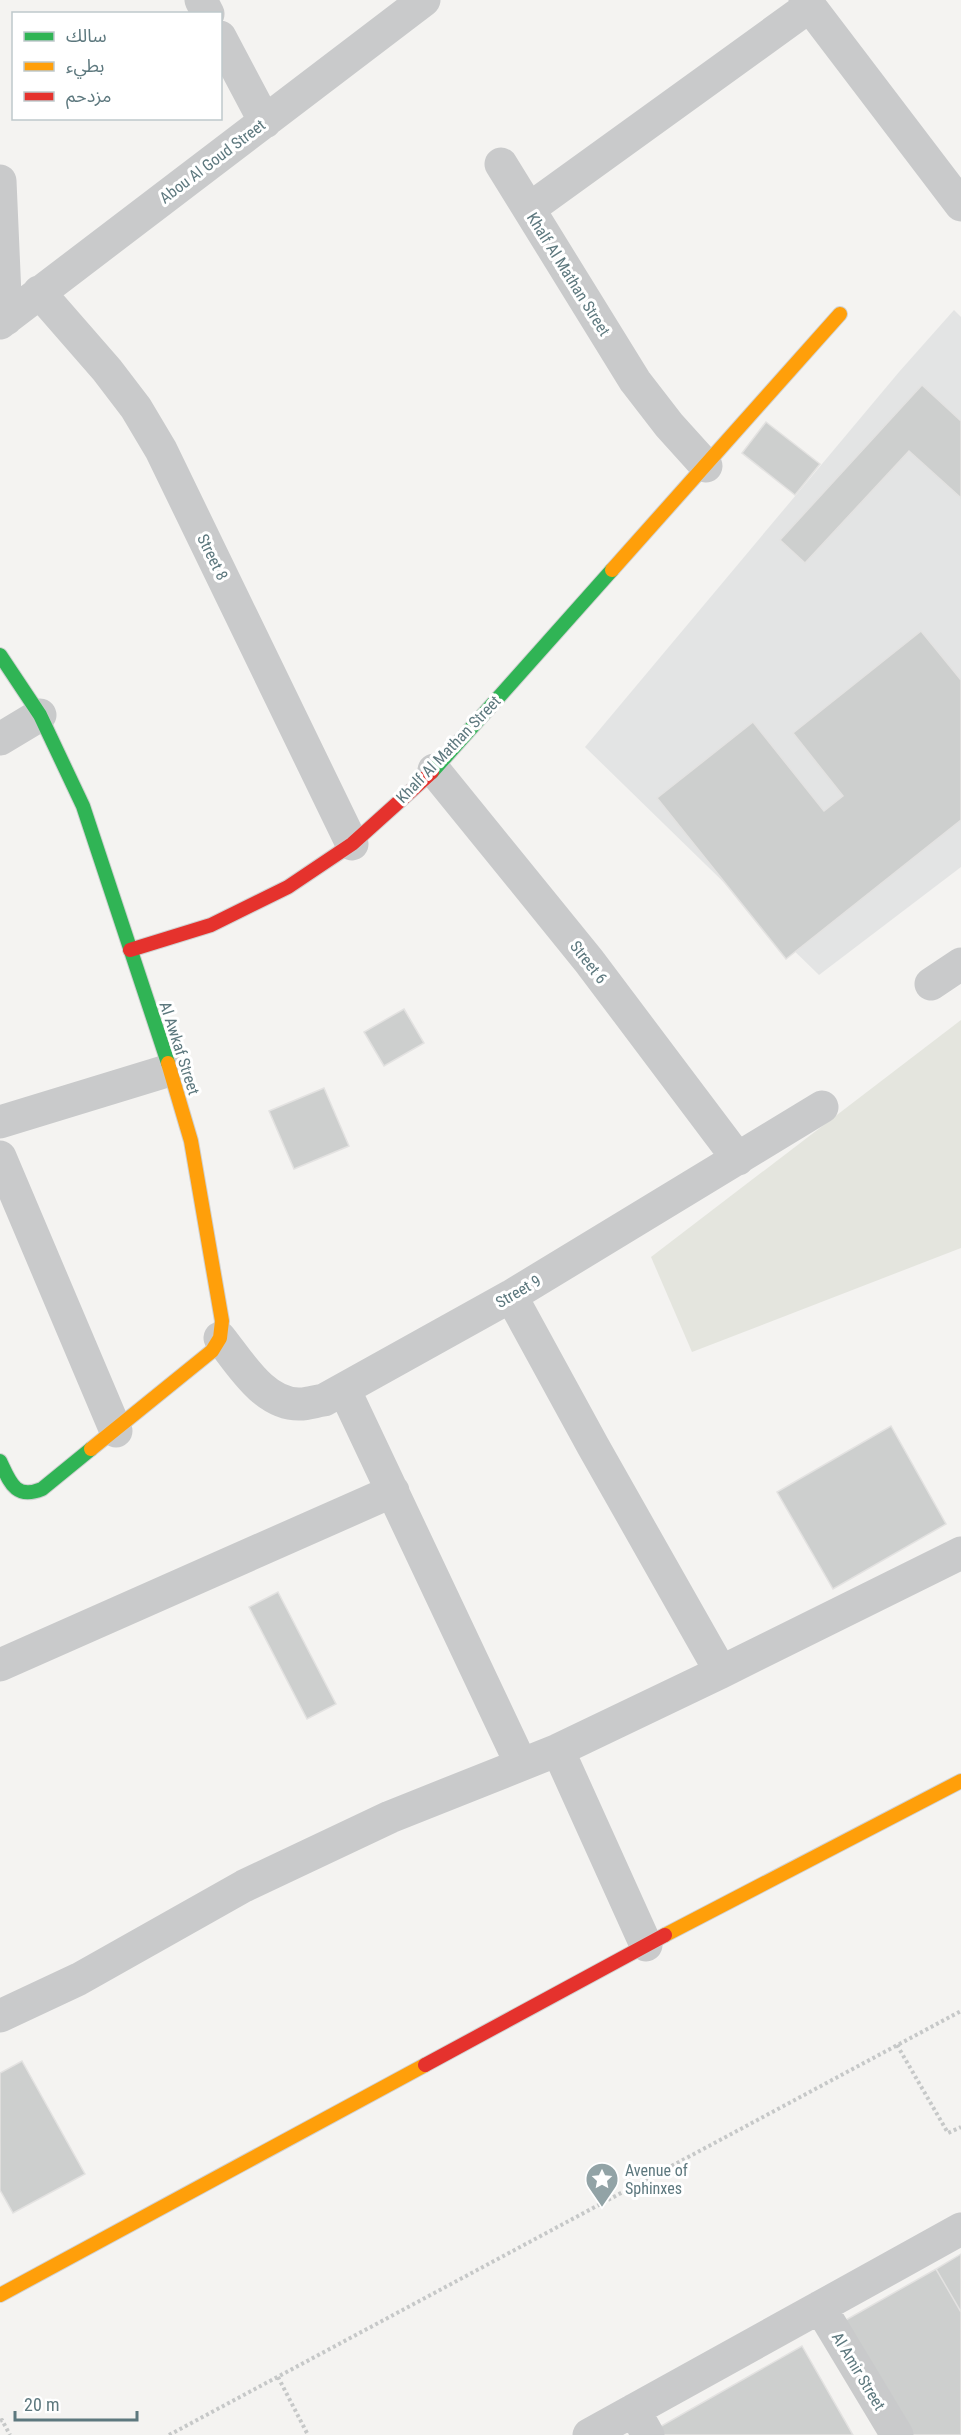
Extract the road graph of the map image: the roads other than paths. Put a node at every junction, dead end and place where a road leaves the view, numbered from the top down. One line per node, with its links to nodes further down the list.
1 (424, 0): 4 (street, Abou Al Goud Street)
2 (808, 3): 7 (street); 8 (street)
3 (222, 41): 4 (street)
4 (265, 122): 9 (street, Abou Al Goud Street)
5 (501, 164): 8 (street, Khalf Al Mathan Street)
6 (0, 181): 11 (street)
7 (961, 205)
8 (529, 209): 12 (street, Khalf Al Mathan Street)
9 (39, 292): 11 (street, Abou Al Goud Street); 17 (street, Street 8)
10 (840, 314): 12 (street, Khalf Al Mathan Street)
11 (3, 321)
12 (706, 466): 16 (street, Khalf Al Mathan Street)
13 (0, 655): 14 (street, Al Awkaf Street)
14 (40, 715): 15 (street); 18 (street, Al Awkaf Street)
15 (0, 739)
16 (434, 770): 17 (street, Khalf Al Mathan Street); 25 (street, Street 6)
17 (352, 844): 18 (street, Khalf Al Mathan Street)
18 (130, 950): 21 (street, Al Awkaf Street)
19 (961, 964): 20 (street)
20 (931, 984)
21 (170, 1070): 23 (street); 27 (street, Al Awkaf Street)
22 (822, 1107): 25 (street, Street 9)
23 (0, 1122)
24 (0, 1157): 29 (street)
25 (738, 1159): 26 (street, Street 9)
26 (511, 1296): 28 (street, Street 9); 34 (street)
27 (220, 1338): 28 (street, Street 9); 29 (street)
28 (344, 1389): 31 (street)
29 (116, 1431): 30 (street)
30 (0, 1461)
31 (393, 1491): 33 (street); 36 (street)
32 (961, 1553): 34 (street)
33 (0, 1665)
34 (721, 1672): 35 (street)
35 (558, 1750): 36 (street); 38 (street)
36 (521, 1764): 39 (street)
37 (961, 1781): 38 (street)
38 (646, 1945): 41 (street)
39 (0, 2016)
40 (961, 2229): 42 (street)
41 (0, 2295)
42 (820, 2307): 43 (street); 45 (street, Al Amir Street)
43 (641, 2423): 44 (street)
44 (589, 2435)
45 (897, 2435)

